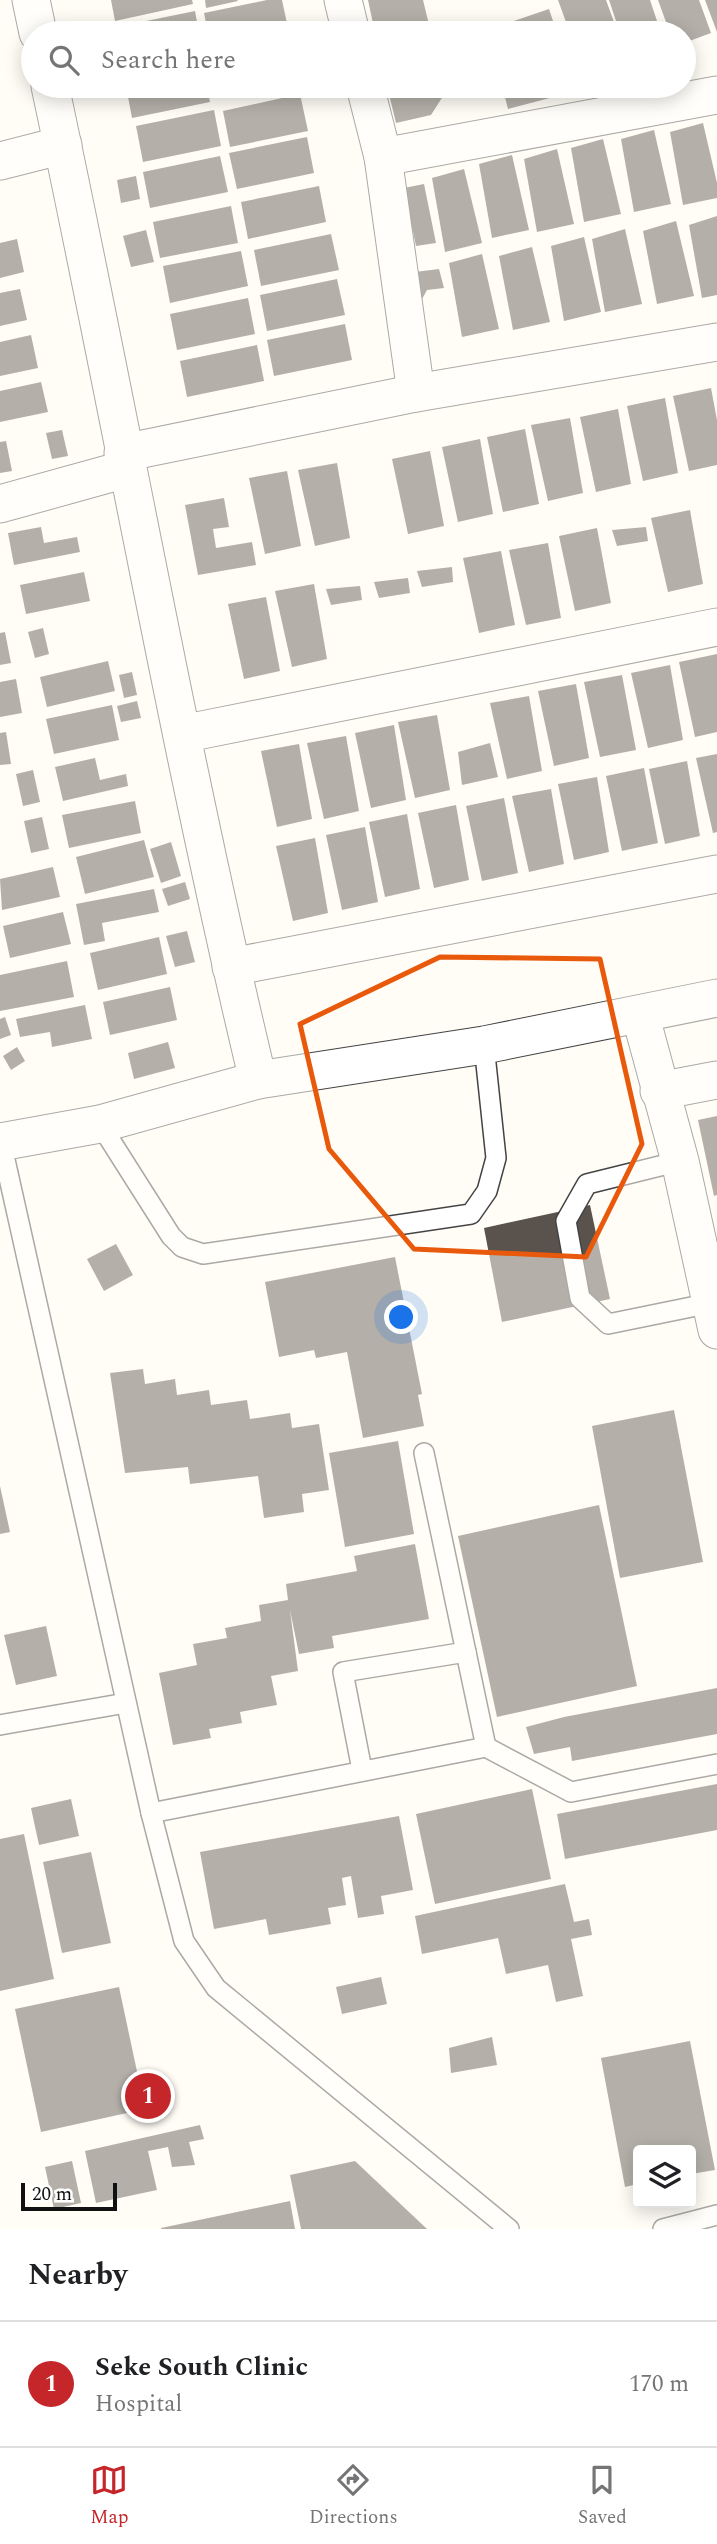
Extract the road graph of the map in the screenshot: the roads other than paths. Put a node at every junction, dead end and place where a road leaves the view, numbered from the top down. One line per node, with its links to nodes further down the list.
1 (31, 0): 3 (street)
2 (343, 0): 4 (street)
3 (35, 21)
4 (348, 21)
5 (717, 95): 9 (street)
6 (52, 98): 8 (street)
7 (368, 98): 9 (street)
8 (62, 145): 10 (street); 13 (street)
9 (383, 156): 12 (street)
10 (0, 161)
11 (717, 342): 12 (street)
12 (416, 393): 13 (street)
13 (125, 461): 14 (street); 16 (street)
14 (0, 504)
15 (717, 627): 16 (street)
16 (182, 734): 18 (street)
17 (717, 874): 18 (street)
18 (231, 967): 22 (street)
19 (717, 998): 20 (street)
20 (640, 1014): 21 (street); 24 (street)
21 (484, 1045): 22 (street); 25 (lane)
22 (258, 1080): 25 (street)
23 (717, 1080): 24 (street)
24 (659, 1091): 27 (street)
25 (100, 1124): 26 (street)
26 (0, 1140): 31 (lane)
27 (680, 1161): 28 (street); 28 (lane)
28 (714, 1317)
29 (424, 1453): 30 (lane)
30 (466, 1652): 33 (lane); 35 (lane)
31 (127, 1703): 32 (lane); 36 (lane)
32 (0, 1725)
33 (486, 1747): 34 (lane); 35 (lane)
34 (717, 1764)
35 (362, 1770): 36 (lane)
36 (151, 1813): 38 (lane)
37 (717, 2214): 39 (lane)
38 (509, 2229)
39 (663, 2229)

